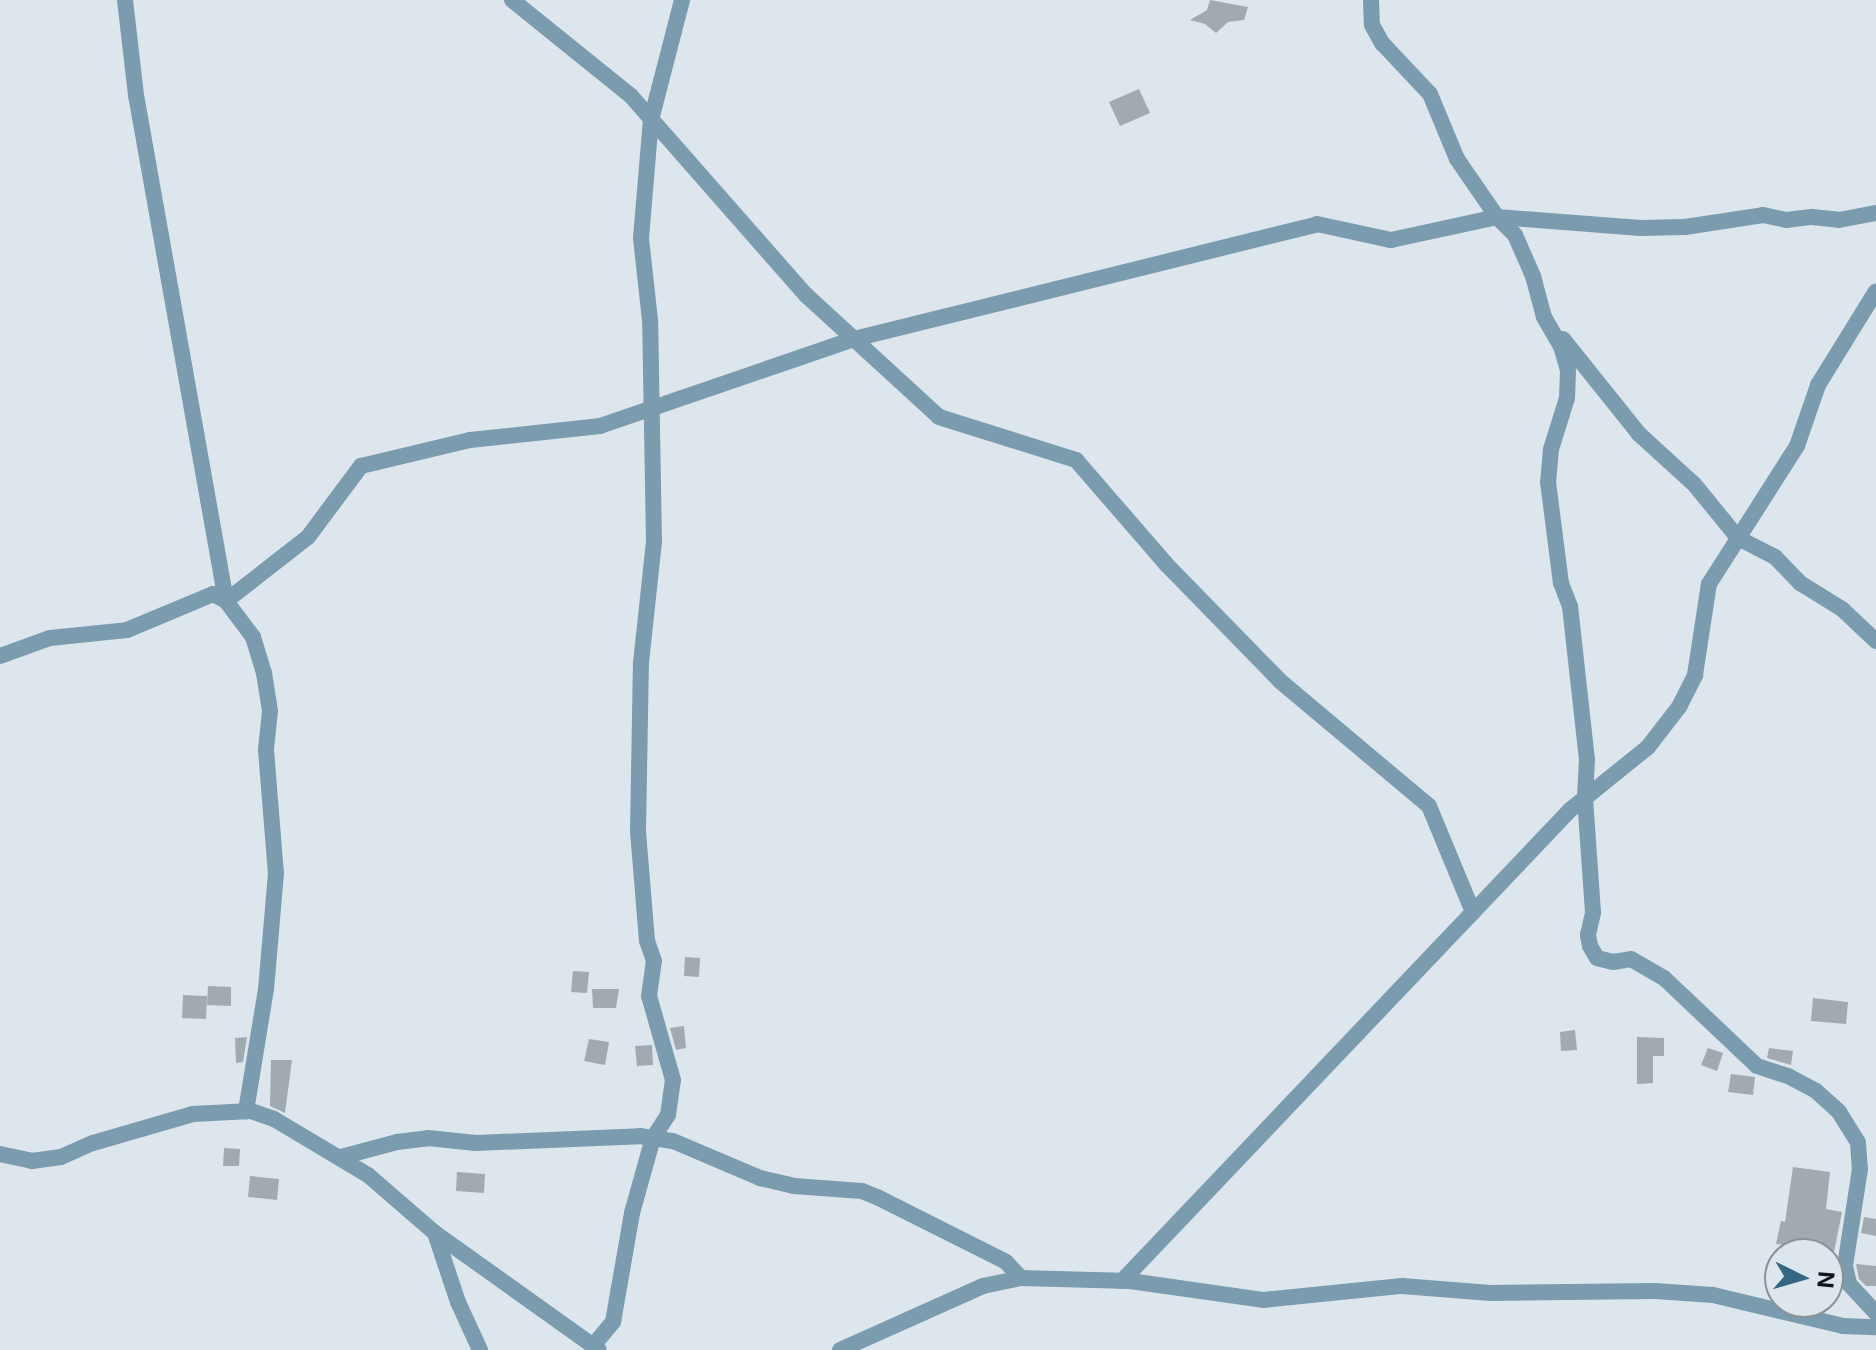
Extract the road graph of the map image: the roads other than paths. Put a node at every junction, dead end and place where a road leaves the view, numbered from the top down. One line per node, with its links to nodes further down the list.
1 (125, 0): 13 (street)
2 (512, 0): 5 (street)
3 (682, 0): 5 (street)
4 (1371, 0): 7 (street)
5 (651, 120): 10 (street); 11 (street)
6 (1876, 213): 7 (street)
7 (1497, 217): 9 (street); 10 (street)
8 (1874, 302): 12 (street)
9 (1544, 317): 12 (street); 16 (street)
10 (854, 339): 11 (street); 17 (street)
11 (650, 409): 13 (street); 19 (street)
12 (1738, 538): 14 (street); 16 (street)
13 (226, 601): 15 (street); 18 (street)
14 (1876, 641)
15 (0, 656)
16 (1585, 798): 17 (street); 25 (street)
17 (1473, 912): 24 (street)
18 (246, 1111): 20 (street); 21 (street)
19 (653, 1138): 21 (street); 23 (street); 27 (street)
20 (0, 1154)
21 (341, 1157): 22 (street)
22 (435, 1233): 27 (street); 28 (street)
23 (1021, 1278): 24 (street); 29 (street)
24 (1122, 1281): 26 (street)
25 (1876, 1313)
26 (1876, 1327)
27 (595, 1348)
28 (480, 1350)
29 (840, 1350)

